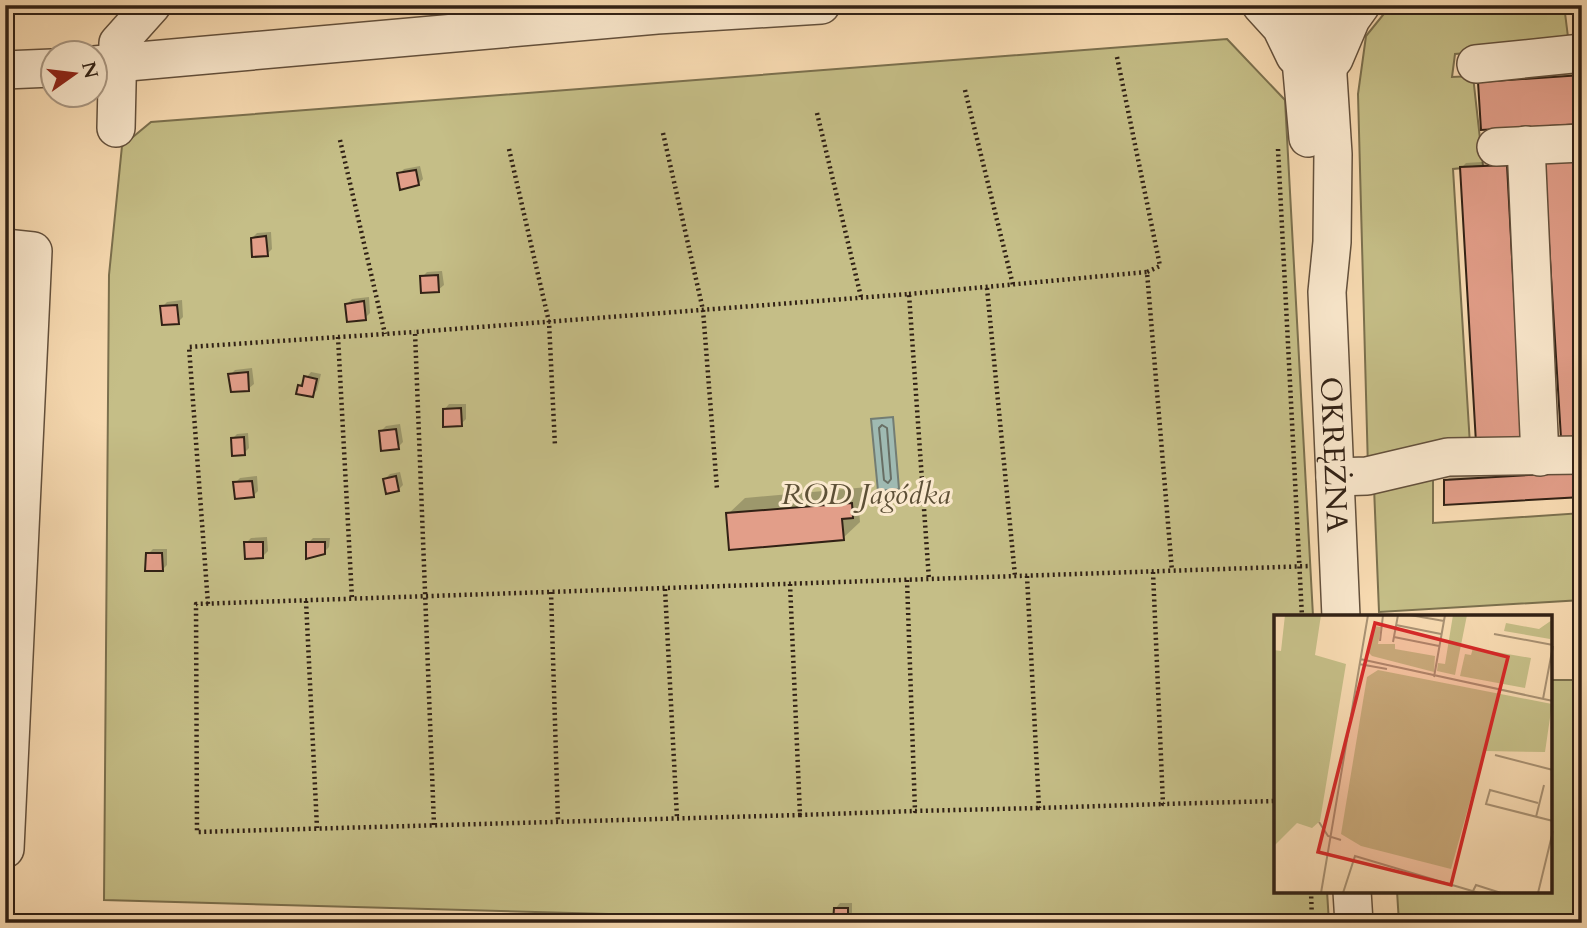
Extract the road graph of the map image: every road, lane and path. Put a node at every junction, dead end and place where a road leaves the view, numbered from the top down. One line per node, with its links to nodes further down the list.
1 (821, 5): 7 (street)
2 (1261, 5): 13 (street)
3 (1296, 5): 13 (street, OKRĘŻNA)
4 (1315, 5): 13 (street, OKRĘŻNA)
5 (1329, 5): 13 (street, OKRĘŻNA)
6 (1361, 5): 13 (street)
7 (120, 39): 16 (street)
8 (1582, 53): 10 (street)
9 (1117, 57): 23 (path)
10 (1476, 64)
11 (38, 69): 12 (street)
12 (5, 70)
13 (1314, 71): 36 (street, OKRĘŻNA)
14 (965, 90): 24 (path)
15 (817, 113): 27 (path)
16 (116, 128)
17 (663, 133): 28 (path)
18 (340, 140): 31 (path)
19 (1582, 143): 35 (street)
20 (1278, 146): 39 (path)
21 (509, 149): 29 (path)
22 (5, 248): 64 (street)
23 (1147, 272): 24 (path); 40 (path)
24 (1013, 285): 25 (path)
25 (987, 288): 26 (path); 42 (path)
26 (909, 294): 27 (path); 45 (path)
27 (861, 297): 28 (path)
28 (703, 310): 29 (path); 37 (path)
29 (549, 322): 30 (path); 33 (path)
30 (415, 332): 31 (path); 49 (path)
31 (385, 334): 32 (path)
32 (338, 337): 50 (path); 52 (path)
33 (555, 446)
34 (1582, 454): 35 (street)
35 (1540, 457): 36 (street)
36 (1335, 477): 38 (street, OKRĘŻNA)
37 (718, 489)
38 (1339, 566): 39 (path); 54 (street, OKRĘŻNA)
39 (1300, 567): 40 (path); 53 (path)
40 (1172, 571): 41 (path)
41 (1153, 572): 43 (path); 56 (path)
42 (1015, 576): 43 (path); 45 (path)
43 (1027, 576): 57 (path)
44 (907, 580): 45 (path); 46 (path); 58 (path)
45 (929, 580)
46 (790, 584): 47 (path); 59 (path)
47 (665, 589): 48 (path); 60 (path)
48 (551, 592): 49 (path); 61 (path)
49 (426, 597): 50 (path); 62 (path)
50 (352, 599): 51 (path)
51 (306, 601): 52 (path); 63 (path)
52 (208, 604): 63 (path)
53 (1302, 615)
54 (1341, 615)
55 (1274, 801): 56 (path)
56 (1163, 804): 57 (path)
57 (1039, 808): 58 (path)
58 (915, 810): 59 (path)
59 (800, 815): 60 (path)
60 (677, 818): 61 (path)
61 (558, 821): 62 (path)
62 (434, 825): 63 (path)
63 (317, 828)
64 (5, 849)
65 (1311, 893): 67 (path)
66 (1352, 893): 69 (street)
67 (1312, 922): 68 (path)
68 (1125, 923)
69 (1354, 923)

